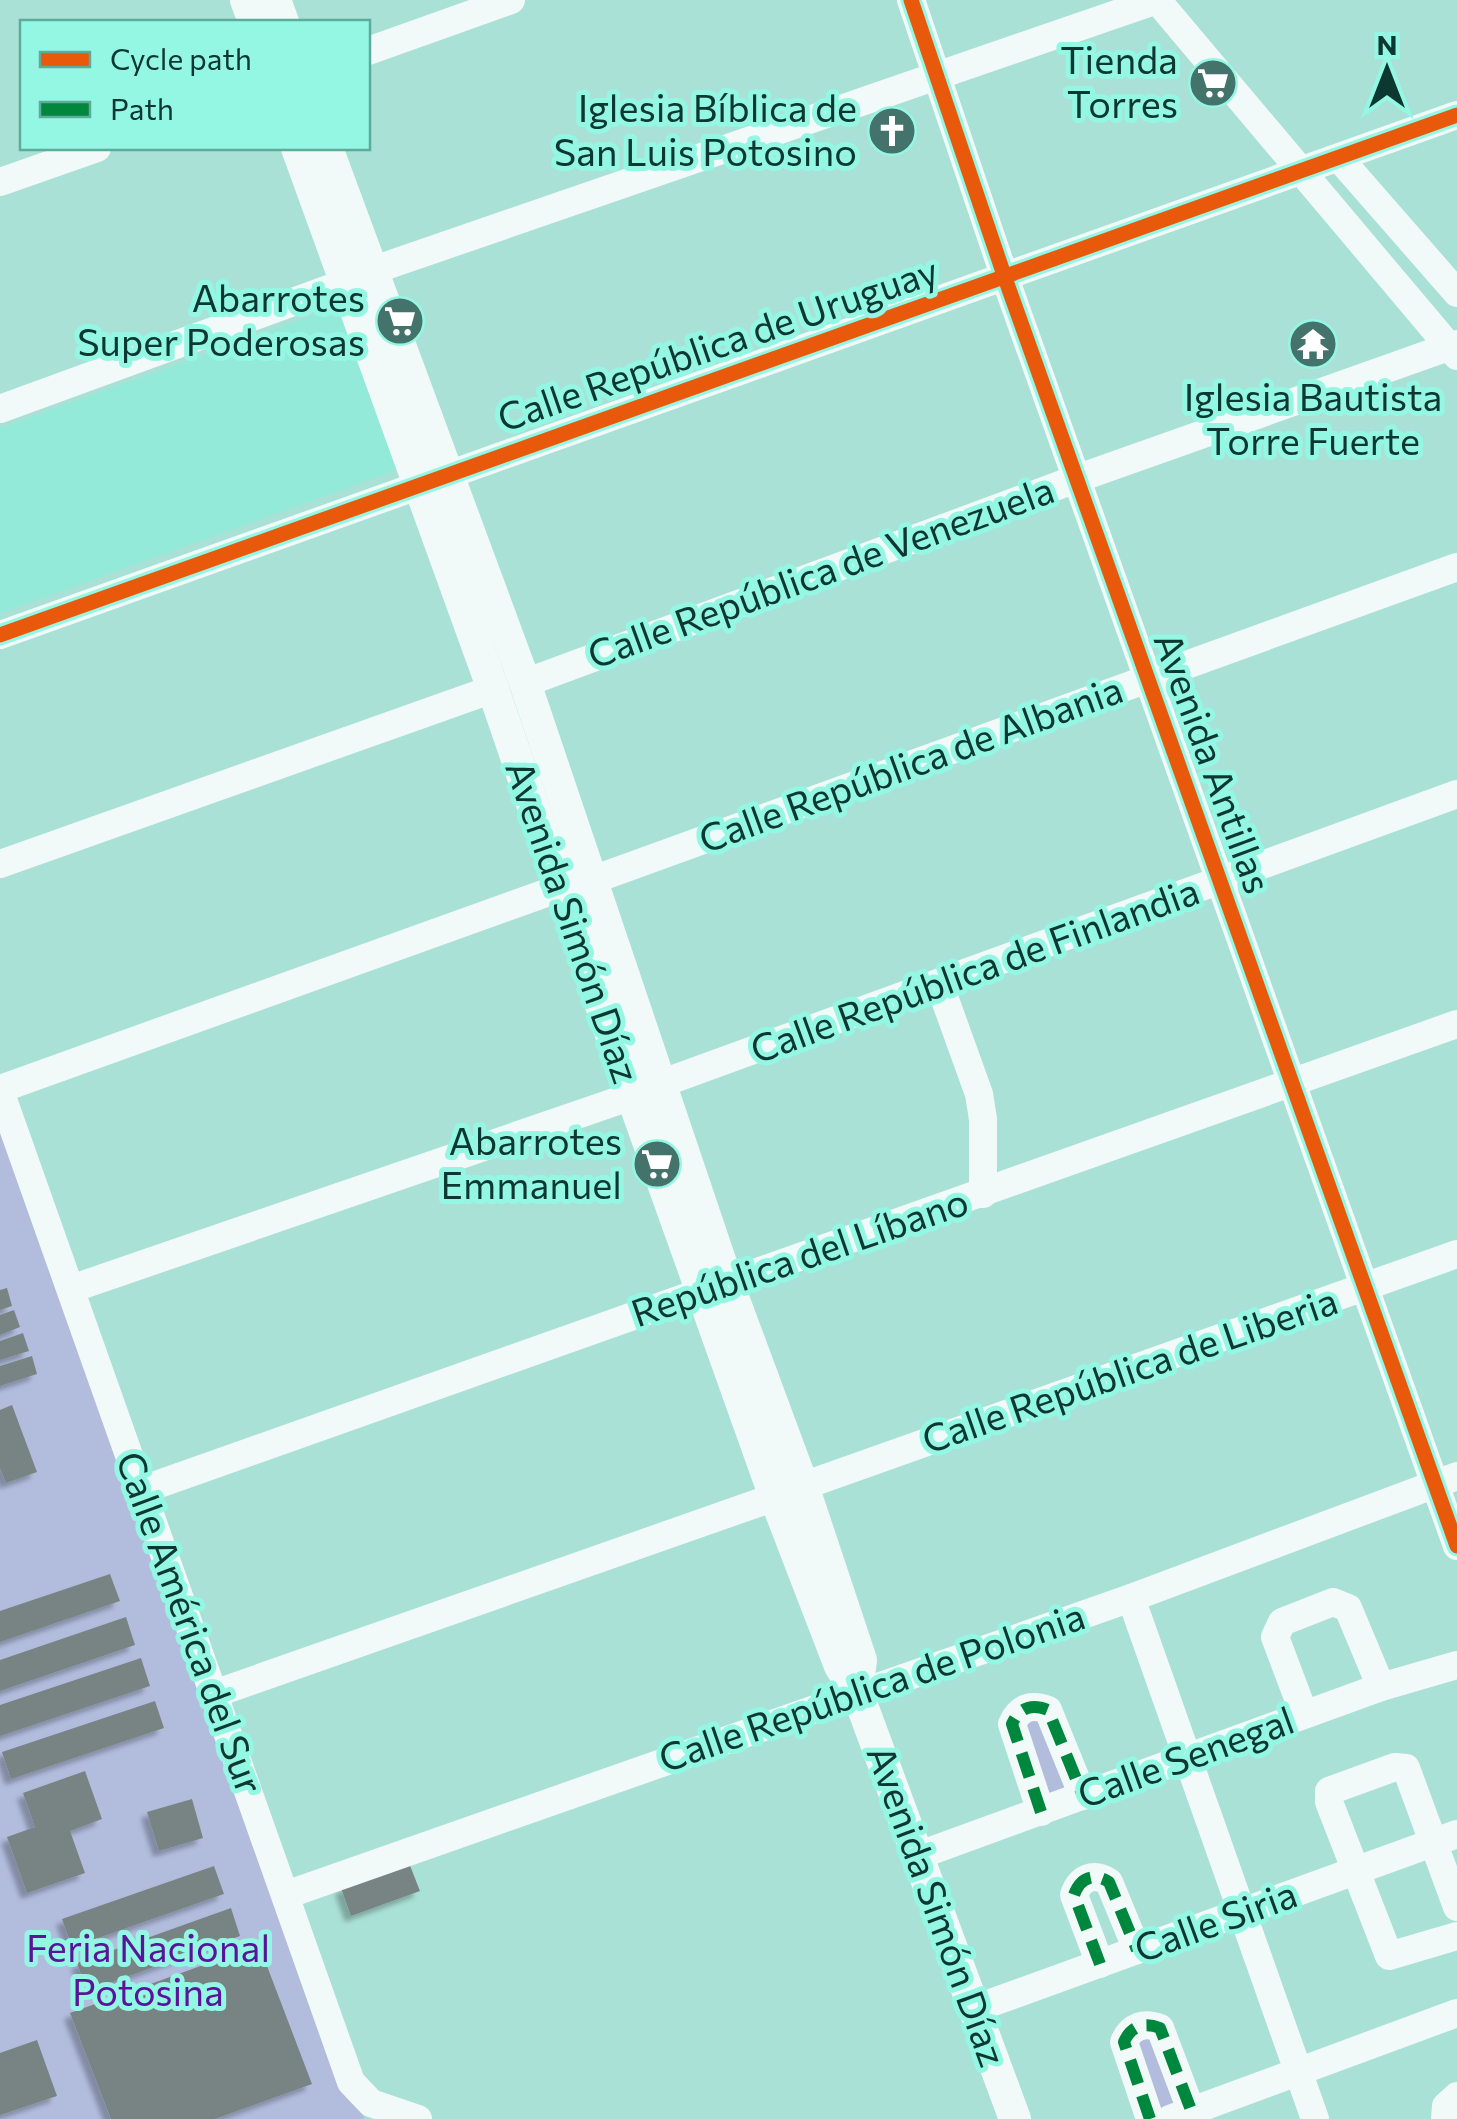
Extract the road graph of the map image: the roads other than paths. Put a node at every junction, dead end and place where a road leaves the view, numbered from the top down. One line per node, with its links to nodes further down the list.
1 (511, 0): 4 (street)
2 (910, 0): 5 (street, Avenida Antillas)
3 (1157, 0): 5 (street); 11 (street)
4 (370, 50)
5 (936, 77): 13 (street); 14 (street, Avenida Antillas)
6 (1457, 114): 10 (street, Calle República de Uruguay)
7 (91, 150): 12 (street)
8 (298, 150): 13 (main road, Avenida Simón Díaz)
9 (327, 150): 13 (main road, Avenida Simón Díaz)
10 (1339, 158): 11 (street, Calle República de Uruguay); 15 (street)
11 (1301, 170): 14 (street, Calle República de Uruguay); 16 (street)
12 (0, 182)
13 (358, 277): 17 (street); 19 (main road, Avenida Simón Díaz)
14 (1005, 278): 18 (street, Avenida Antillas); 19 (street, Calle República de Uruguay)
15 (1457, 293)
16 (1454, 349): 18 (street, Calle República de Venezuela)
17 (0, 409)
18 (1076, 478): 22 (street, Avenida Antillas); 23 (street, Calle República de Venezuela)
19 (434, 480): 21 (street, Calle República de Uruguay); 23 (main road, Avenida Simón Díaz)
20 (1457, 568): 22 (street, Calle República de Albania)
21 (0, 635)
22 (1148, 680): 26 (street, Avenida Antillas); 27 (street, Calle República de Albania)
23 (509, 686): 25 (street, Calle República de Venezuela); 27 (main road, Avenida Simón Díaz)
24 (1457, 794): 26 (street, Calle República de Finlandia)
25 (0, 864)
26 (1220, 882): 28 (street, Calle República de Finlandia); 30 (street, Avenida Antillas)
27 (575, 885): 31 (street, Calle República de Albania); 32 (main road, Avenida Simón Díaz)
28 (938, 983): 32 (street, Calle República de Finlandia); 33 (street)
29 (1457, 1024): 30 (street, República del Líbano)
30 (1293, 1085): 33 (street, República del Líbano); 36 (street, Avenida Antillas)
31 (0, 1090): 37 (street, Calle América del Sur)
32 (646, 1090): 35 (main road, Avenida Simón Díaz); 37 (street, Calle República de Finlandia)
33 (983, 1194): 35 (street, República del Líbano)
34 (1457, 1254): 36 (street, Calle República de Liberia)
35 (716, 1288): 39 (street, República del Líbano); 40 (main road, Avenida Simón Díaz)
36 (1365, 1288): 38 (street, Avenida Antillas); 40 (street, Calle República de Liberia)
37 (71, 1289): 39 (street, Calle América del Sur)
38 (1446, 1480): 41 (street, Avenida Antillas); 42 (street, Calle República de Polonia)
39 (142, 1490): 46 (street, Calle América del Sur)
40 (789, 1492): 45 (main road, Avenida Simón Díaz); 46 (street, Calle República de Liberia)
41 (1457, 1546)
42 (1131, 1598): 45 (street, Calle República de Polonia); 48 (street)
43 (1457, 1665): 44 (street, Calle Senegal)
44 (1381, 1687): 47 (street, Calle Senegal); 47 (street)
45 (857, 1692): 52 (main road, Avenida Simón Díaz); 54 (street, Calle República de Polonia)
46 (214, 1694): 54 (street, Calle América del Sur)
47 (1304, 1714): 48 (street, Calle Senegal)
48 (1186, 1759): 49 (street, Calle Senegal); 56 (street)
49 (1082, 1796): 50 (street, Calle Senegal); 50 (street)
50 (1041, 1812): 52 (street, Calle Senegal)
51 (1446, 1838): 53 (street, Calle Siria); 53 (street); 55 (street)
52 (918, 1856): 60 (main road, Avenida Simón Díaz)
53 (1356, 1871): 56 (street, Calle Siria); 57 (street)
54 (286, 1895): 65 (street, Calle América del Sur)
55 (1457, 1907)
56 (1240, 1912): 58 (street, Calle Siria); 62 (street)
57 (1457, 1936)
58 (1138, 1950): 59 (street, Calle Siria); 59 (street)
59 (1100, 1964): 60 (street, Calle Siria)
60 (974, 2009): 66 (main road, Avenida Simón Díaz)
61 (1457, 2013): 62 (street)
62 (1297, 2070): 64 (street); 68 (street)
63 (1457, 2096): 69 (street)
64 (1180, 2114): 67 (street)
65 (418, 2119)
66 (1014, 2119)
67 (1150, 2119)
68 (1315, 2119)
69 (1445, 2119)

